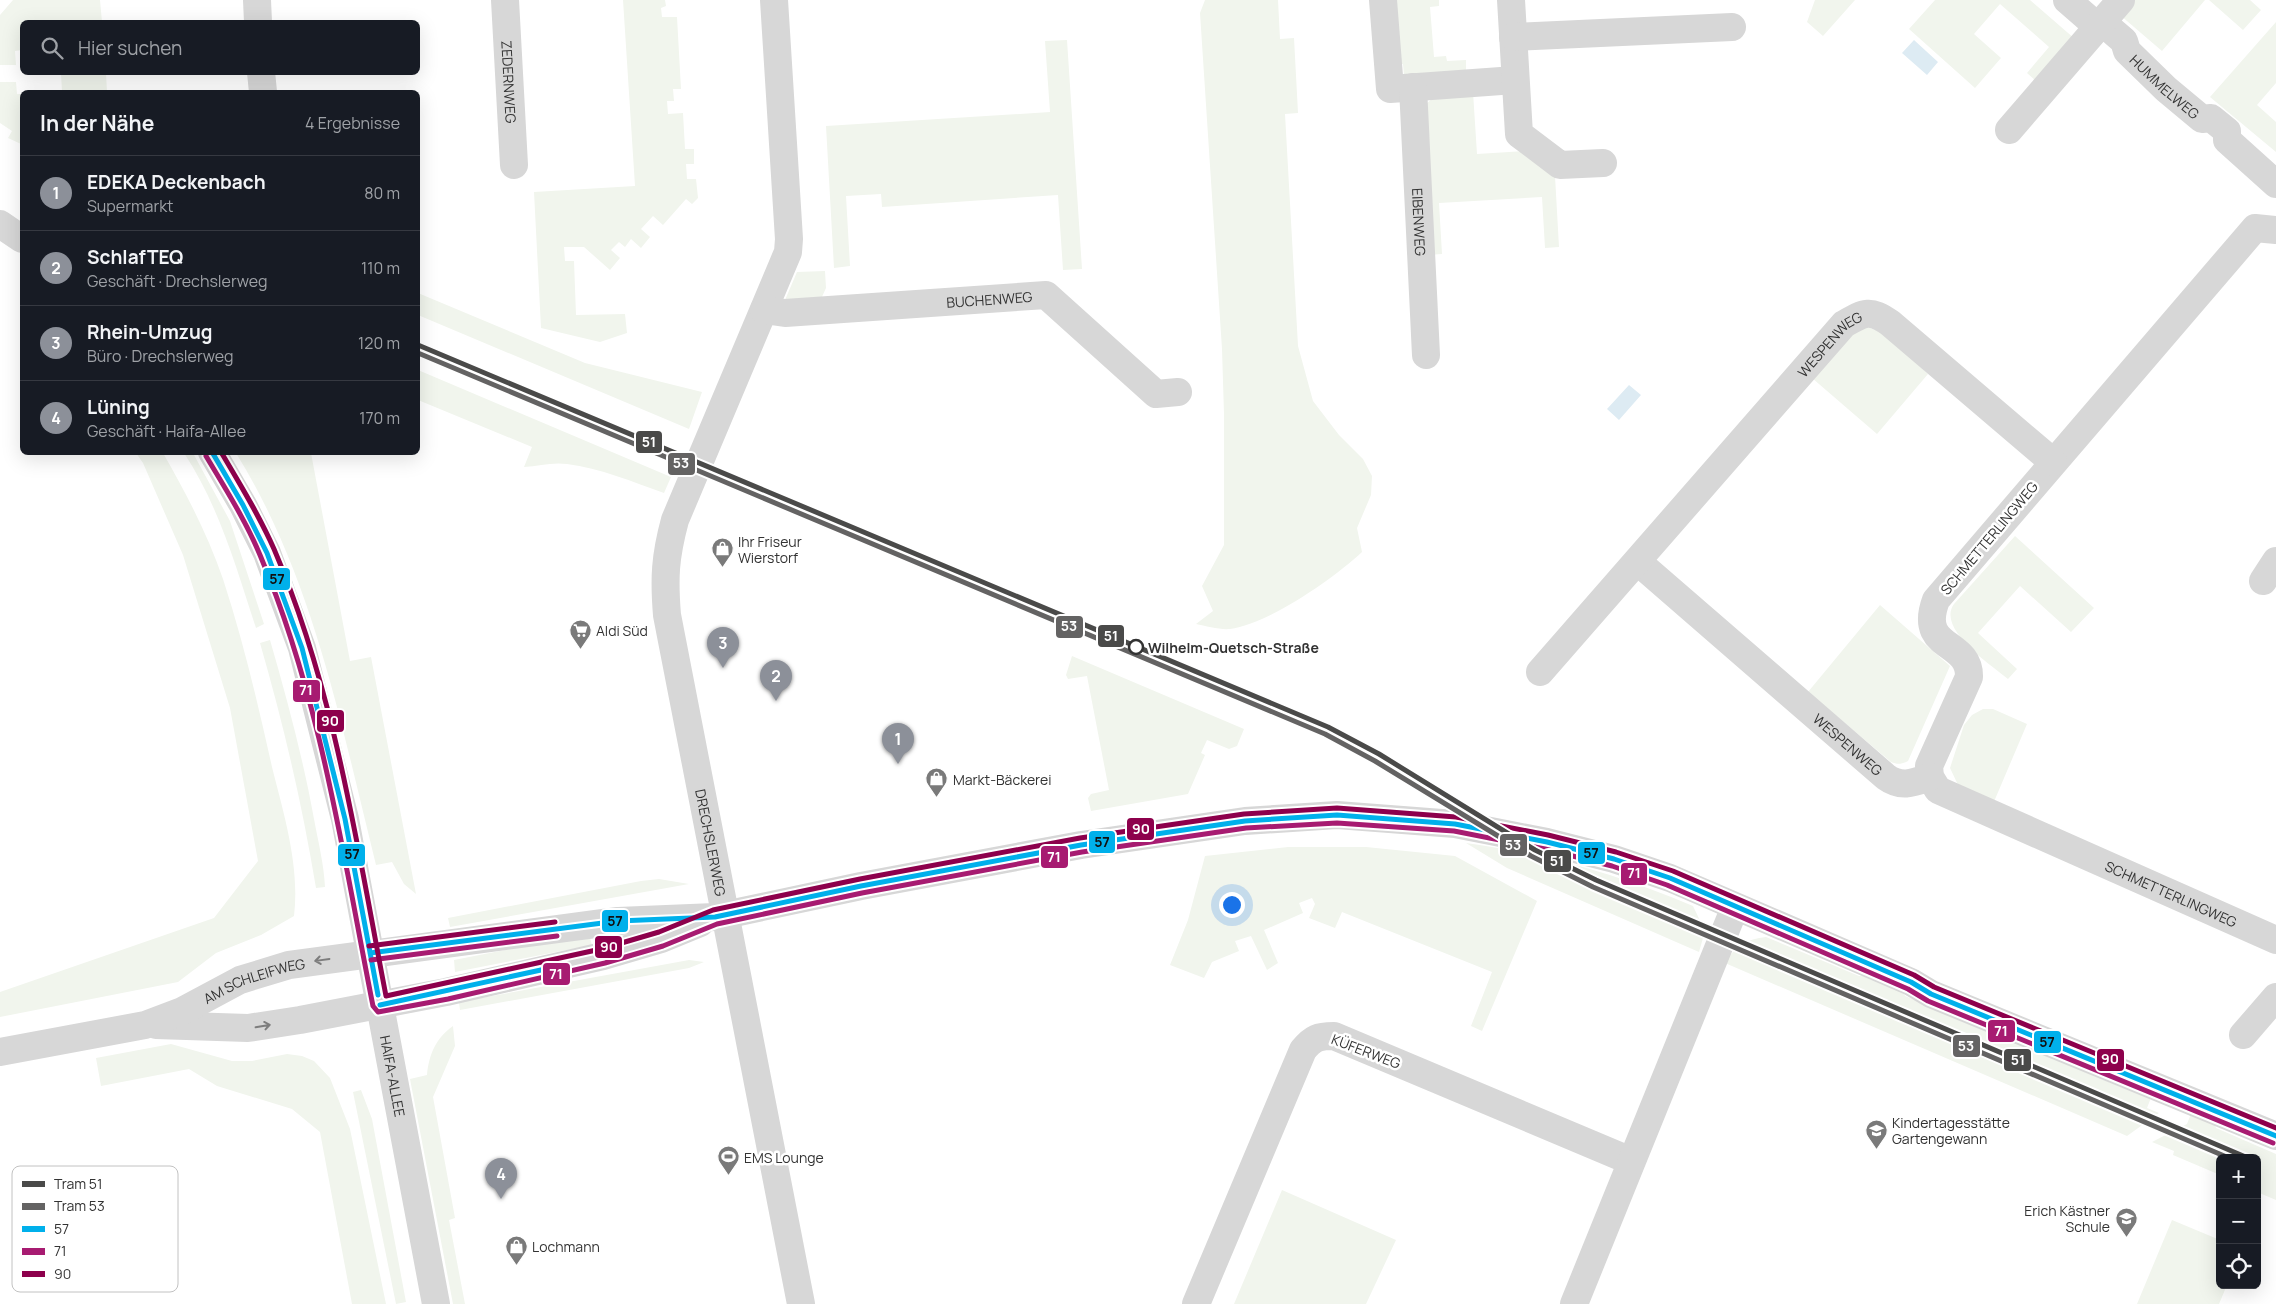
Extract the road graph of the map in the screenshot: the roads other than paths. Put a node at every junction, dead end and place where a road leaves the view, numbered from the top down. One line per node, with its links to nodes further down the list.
1 (257, 0): 8 (street)
2 (505, 0): 18 (street, ZEDERNWEG)
3 (774, 0): 23 (street)
4 (1383, 0): 14 (street)
5 (1511, 0): 11 (street)
6 (2067, 0): 10 (street, HUMMELWEG)
7 (2121, 0): 10 (street)
8 (258, 20)
9 (1732, 27): 11 (street)
10 (2098, 27): 16 (street); 19 (street, HUMMELWEG)
11 (1513, 37): 13 (street)
12 (262, 75): 15 (street)
13 (1516, 80): 14 (street); 17 (street)
14 (1413, 87): 24 (street, EIBENWEG)
15 (263, 90)
16 (2009, 130)
17 (1603, 163)
18 (514, 165)
19 (2276, 184)
20 (0, 224): 22 (street)
21 (2276, 230): 27 (street, SCHMETTERLINGWEG)
22 (20, 238)
23 (764, 310): 25 (street, BUCHENWEG); 32 (street, DRECHSLERWEG)
24 (1426, 355)
25 (1178, 392)
26 (214, 455): 34 (street, HAIFA-ALLEE)
27 (2053, 462): 28 (street, WESPENWEG); 30 (street, SCHMETTERLINGWEG)
28 (1638, 562): 29 (street, WESPENWEG); 30 (street, WESPENWEG)
29 (1540, 672)
30 (1930, 777): 33 (street, SCHMETTERLINGWEG)
31 (1735, 907): 32 (street); 40 (street); 41 (street)
32 (720, 916): 34 (street, AM SCHLEIFWEG); 36 (street, AM SCHLEIFWEG); 43 (street, DRECHSLERWEG)
33 (2276, 940)
34 (370, 953): 36 (street, HAIFA-ALLEE); 37 (street, AM SCHLEIFWEG, one-way to 37)
35 (2276, 998): 38 (street)
36 (380, 1005): 37 (street, AM SCHLEIFWEG, one-way to 36); 42 (street, HAIFA-ALLEE)
37 (145, 1025): 39 (street, AM SCHLEIFWEG)
38 (2243, 1035)
39 (0, 1052)
40 (2276, 1136)
41 (1631, 1161): 44 (street, KÜFERWEG); 45 (street)
42 (436, 1304)
43 (801, 1304)
44 (1196, 1304)
45 (1574, 1304)

